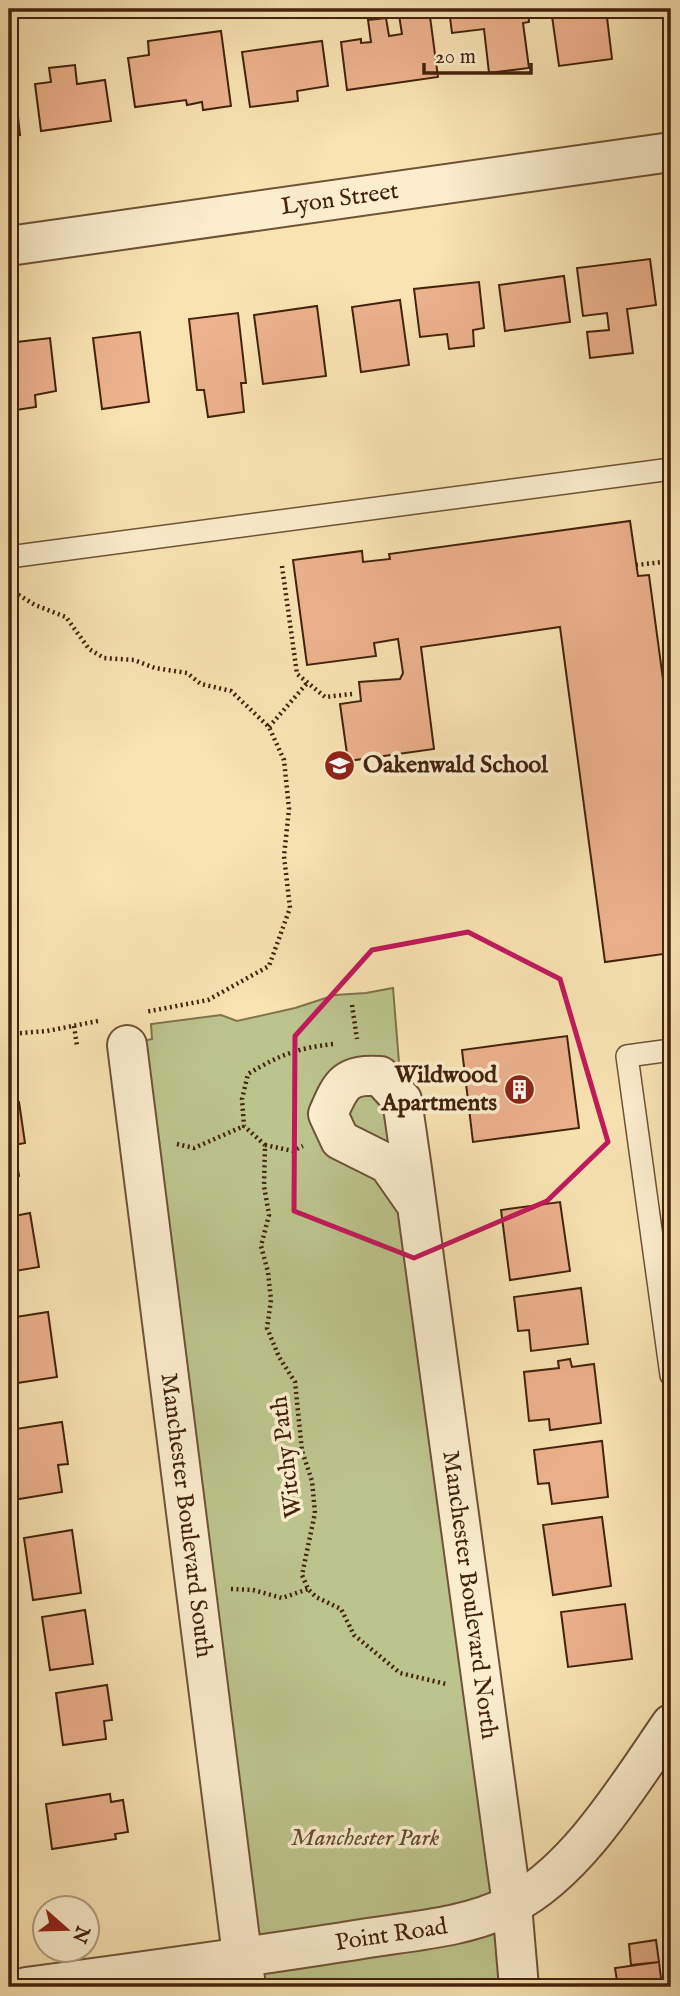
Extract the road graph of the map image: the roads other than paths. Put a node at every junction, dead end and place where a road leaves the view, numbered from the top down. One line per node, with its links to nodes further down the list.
1 (671, 152): 2 (street, Lyon Street)
2 (9, 246)
3 (671, 469): 4 (lane)
4 (9, 557)
5 (121, 1026): 11 (street, Manchester Boulevard South)
6 (671, 1050): 8 (lane)
7 (416, 1204): 10 (street, Manchester Boulevard North)
8 (671, 1375)
9 (671, 1724): 10 (street, Point Road)
10 (512, 1905): 11 (street, Point Road); 13 (street, Manchester Boulevard North)
11 (245, 1973): 12 (street, Point Road)
12 (26, 1987)
13 (519, 1987)

